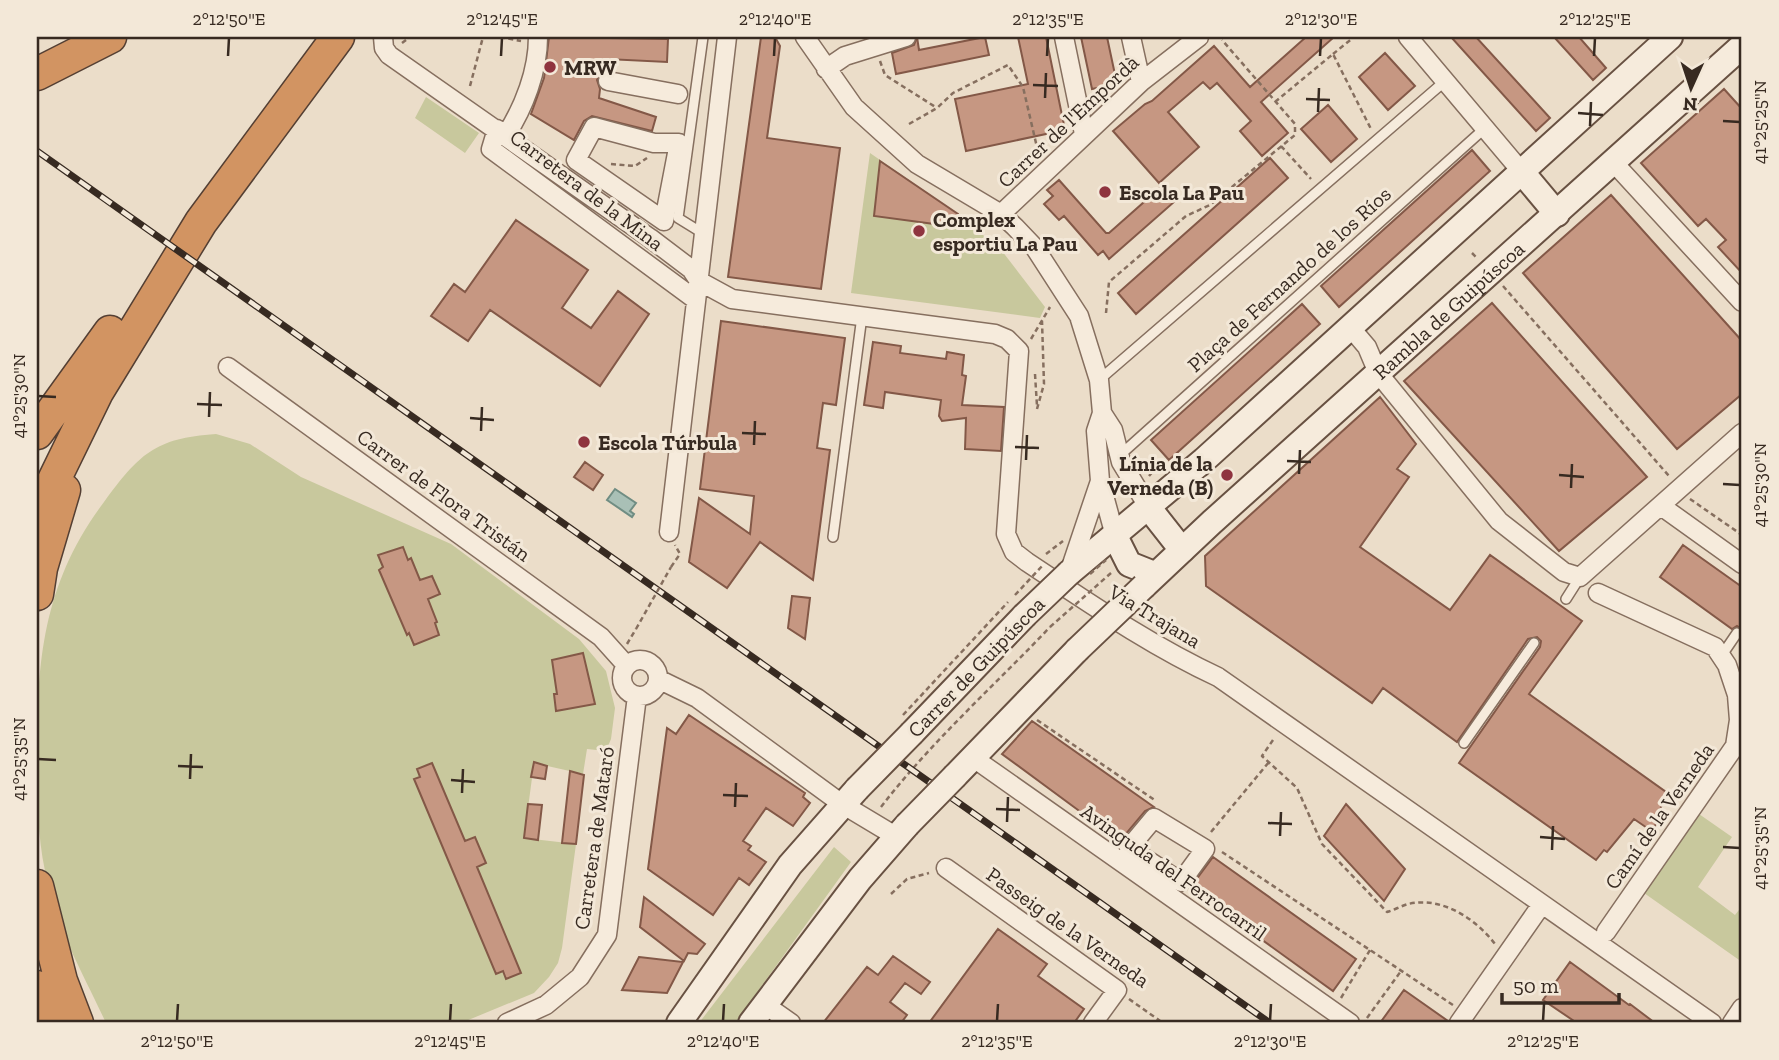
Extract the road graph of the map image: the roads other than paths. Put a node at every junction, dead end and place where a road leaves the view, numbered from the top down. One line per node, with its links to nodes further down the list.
1 (94, 37): 17 (highway)
2 (110, 37): 17 (highway)
3 (324, 37): 25 (highway)
4 (338, 37): 31 (highway)
5 (383, 37): 27 (street, Carretera de la Mina)
6 (703, 37): 35 (lane)
7 (726, 37): 35 (street)
8 (804, 37): 19 (street)
9 (905, 37): 19 (street)
10 (1064, 37): 28 (street)
11 (1131, 37): 22 (street)
12 (1199, 37): 22 (street, Carrer de l'Empordà)
13 (1408, 37): 23 (street)
14 (1670, 37): 32 (street)
15 (538, 41): 27 (street)
16 (1742, 46): 30 (street, Rambla de Guipúscoa)
17 (73, 47): 18 (highway); 20 (highway)
18 (37, 57)
19 (825, 69): 33 (street)
20 (37, 74)
21 (608, 80): 24 (street)
22 (1140, 82): 28 (street, Carrer de l'Empordà)
23 (1444, 82): 26 (street); 44 (lane)
24 (678, 94)
25 (258, 124): 31 (highway); 47 (highway)
26 (1484, 128): 32 (street); 49 (lane, Plaça de Fernando de los Ríos)
27 (501, 132): 36 (street, Via Trajana); 38 (street, Carretera de la Mina)
28 (1084, 134): 33 (street, Carrer de l'Empordà)
29 (576, 160): 29 (street)
30 (1614, 163): 34 (street, Rambla de Guipúscoa); 40 (street)
31 (241, 167): 53 (highway); 63 (highway)
32 (1521, 172): 34 (street); 42 (street)
33 (1001, 214): 44 (street)
34 (1557, 214): 45 (street, Rambla de Guipúscoa)
35 (704, 234): 37 (street)
36 (677, 258): 37 (street, Via Trajana); 38 (street, Carretera de la Mina)
37 (699, 281): 39 (street); 41 (street, Via Trajana)
38 (673, 284): 39 (street, Carretera de la Mina)
39 (696, 300): 54 (street)
40 (1742, 302)
41 (862, 316): 56 (lane); 77 (street, Via Trajana)
42 (1350, 327): 45 (street); 52 (street)
43 (228, 368): 68 (street, Carrer de Flora Tristán)
44 (1099, 380): 46 (street)
45 (1385, 383): 57 (street, Rambla de Guipúscoa); 60 (street)
46 (1102, 413): 49 (street); 50 (street)
47 (37, 433)
48 (1742, 433): 51 (street)
49 (1119, 456): 52 (street)
50 (1100, 481): 55 (street); 58 (street)
51 (1661, 506): 59 (street); 60 (street)
52 (1149, 508): 55 (street); 57 (street)
53 (37, 516)
54 (669, 533)
55 (1115, 536): 58 (street, Carrer de Guipúscoa); 61 (street)
56 (833, 537)
57 (1182, 551): 61 (street, Rambla de Guipúscoa)
58 (1075, 555): 73 (street, Carrer de Guipúscoa, bridge)
59 (1742, 564)
60 (1580, 577): 64 (lane)
61 (1149, 580): 72 (street, bridge)
62 (1598, 593): 67 (street)
63 (37, 594)
64 (1566, 598)
65 (1737, 633): 67 (lane)
66 (1534, 643): 71 (lane)
67 (1721, 655): 78 (street, Camí de la Verneda)
68 (627, 666): 69 (street); 70 (street)
69 (658, 678): 70 (street); 73 (street)
70 (637, 696): 86 (street, Carretera de Mataró)
71 (1464, 743)
72 (972, 757): 74 (street, bridge); 83 (street, Avinguda del Ferrocarril)
73 (849, 797): 74 (street); 87 (street, Carrer de Guipúscoa)
74 (902, 831): 81 (street)
75 (946, 869): 89 (street, Passeig de la Verneda)
76 (37, 886): 85 (highway)
77 (1542, 904): 82 (street); 90 (street, Via Trajana)
78 (1606, 932)
79 (37, 987): 84 (highway)
80 (1742, 1008): 91 (street)
81 (757, 1014): 88 (street)
82 (1459, 1016)
83 (1358, 1021)
84 (54, 1023)
85 (77, 1023)
86 (507, 1023)
87 (679, 1023)
88 (791, 1023)
89 (1093, 1023)
90 (1712, 1023)
91 (1732, 1023)

